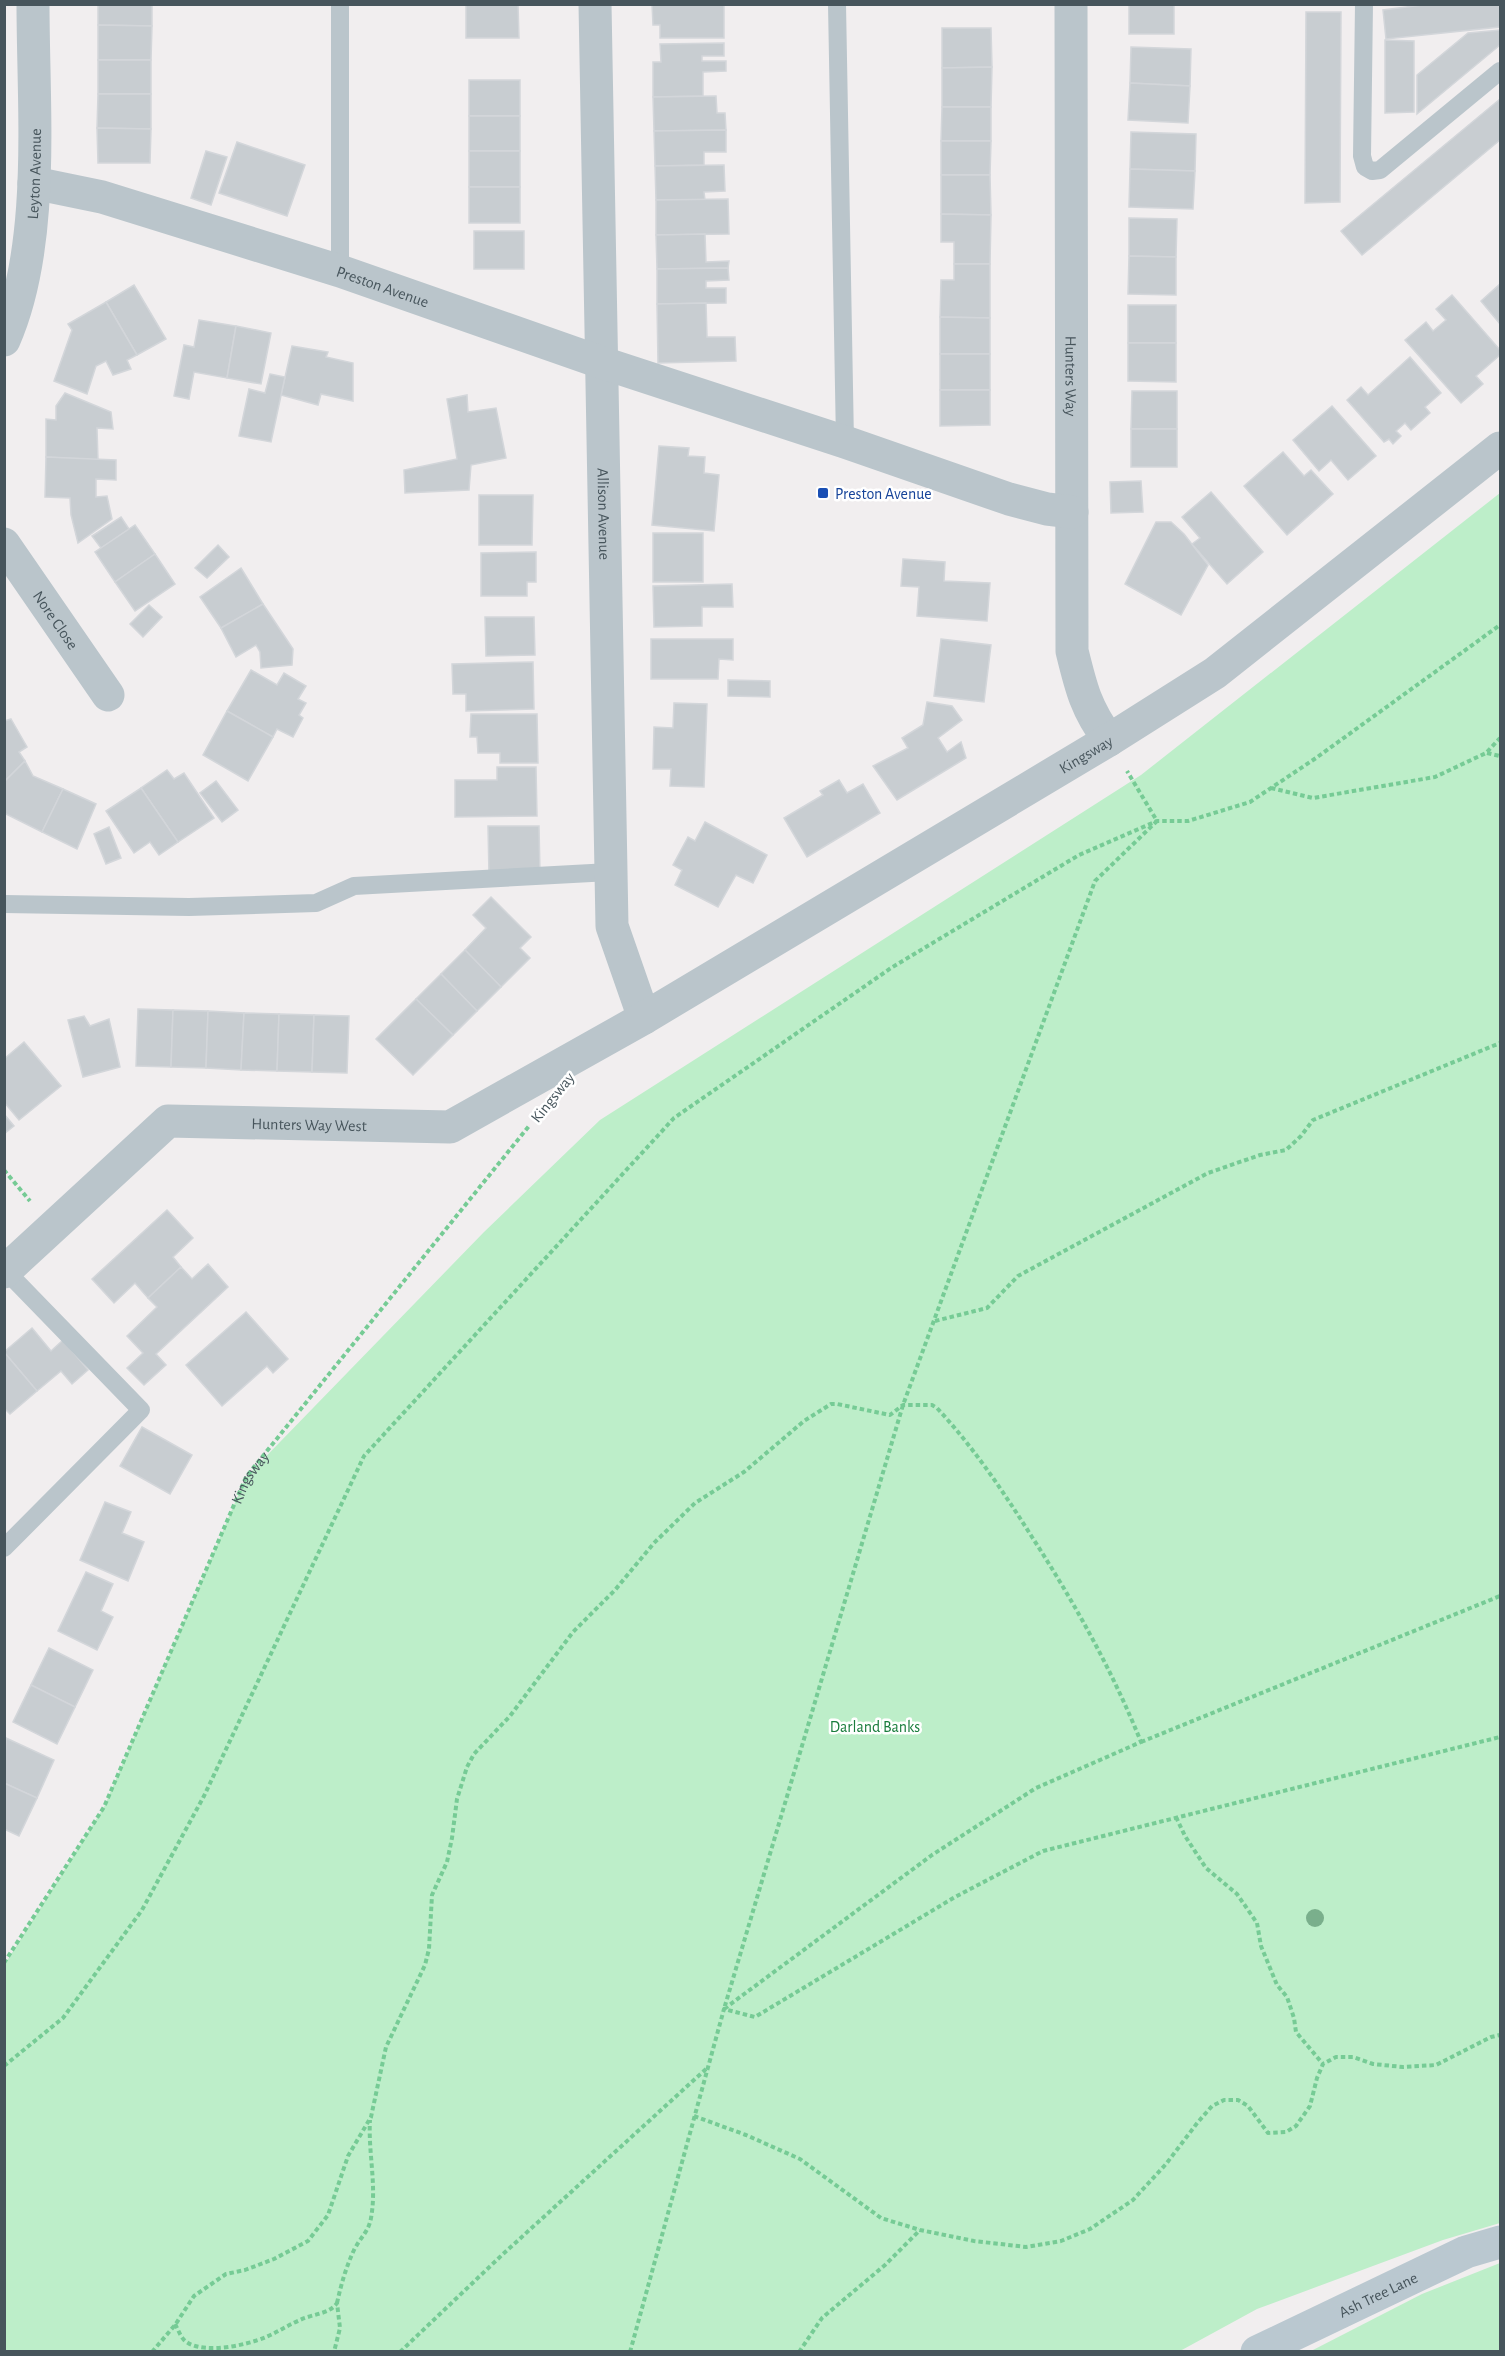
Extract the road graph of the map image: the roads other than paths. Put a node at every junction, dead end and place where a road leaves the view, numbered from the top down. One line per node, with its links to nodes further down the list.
1 (33, 4): 8 (street, Leyton Avenue)
2 (340, 4): 9 (lane)
3 (595, 4): 11 (street, Allison Avenue)
4 (837, 4): 12 (lane)
5 (1071, 4): 14 (street, Hunters Way)
6 (1364, 4): 7 (lane)
7 (1500, 71)
8 (34, 183): 9 (street, Preston Avenue); 10 (street, Leyton Avenue)
9 (340, 271): 11 (street, Preston Avenue)
10 (4, 340)
11 (600, 362): 12 (street, Preston Avenue); 18 (street, Allison Avenue)
12 (845, 442): 14 (street, Preston Avenue)
13 (1500, 448): 17 (street, Kingsway)
14 (1072, 512): 17 (street, Hunters Way)
15 (4, 544): 16 (street, Nore Close)
16 (108, 695)
17 (1109, 740): 20 (street, Kingsway)
18 (610, 872): 19 (lane); 20 (street, Allison Avenue)
19 (4, 904)
20 (644, 1018): 21 (street, Hunters Way West)
21 (5, 1272): 22 (lane)
22 (4, 1548)
23 (1500, 2242): 24 (street, Ash Tree Lane)
24 (1257, 2352)

